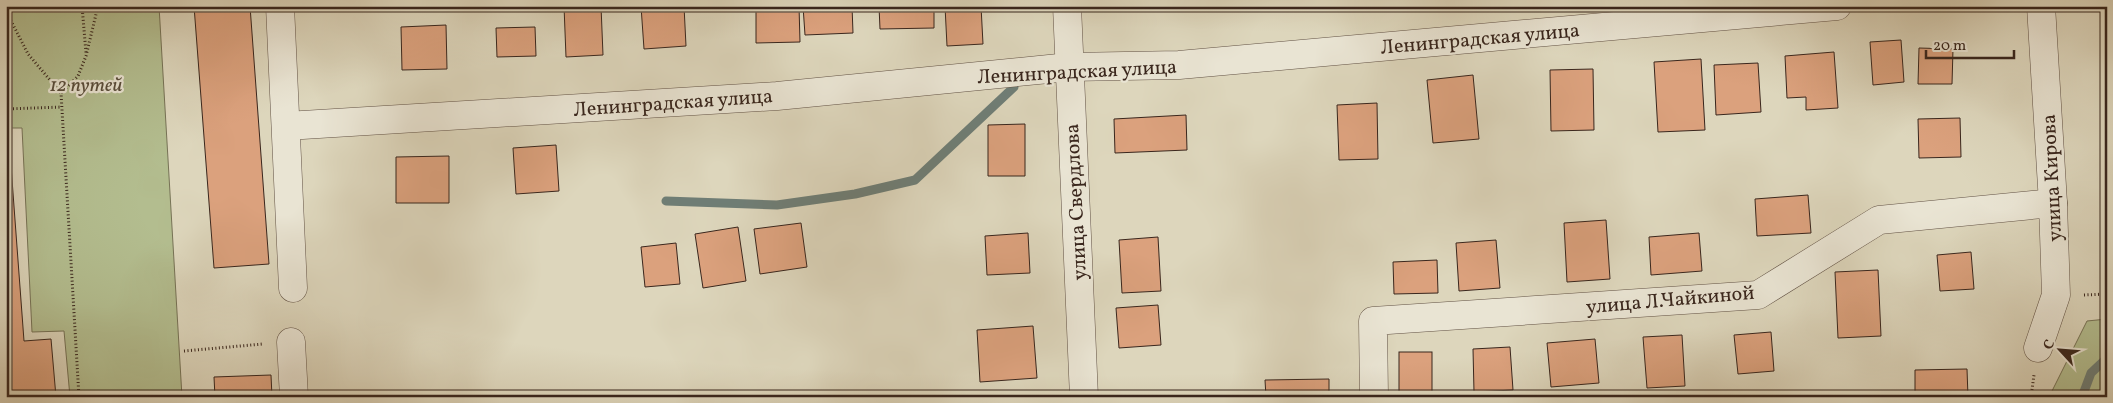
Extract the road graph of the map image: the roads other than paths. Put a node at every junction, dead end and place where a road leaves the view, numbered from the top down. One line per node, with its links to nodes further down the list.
1 (280, 6): 6 (street)
2 (1067, 6): 5 (street, улица Свердлова)
3 (1837, 6): 5 (street, Ленинградская улица)
4 (2041, 6): 7 (street, улица Кирова)
5 (1069, 67): 6 (street, Ленинградская улица); 12 (street, улица Свердлова)
6 (286, 126): 8 (street)
7 (2053, 203): 10 (street, улица Кирова); 13 (street, улица Л.Чайкиной)
8 (293, 288)
9 (291, 342): 11 (street)
10 (2038, 348)
11 (294, 397)
12 (1084, 397)
13 (1374, 397)

